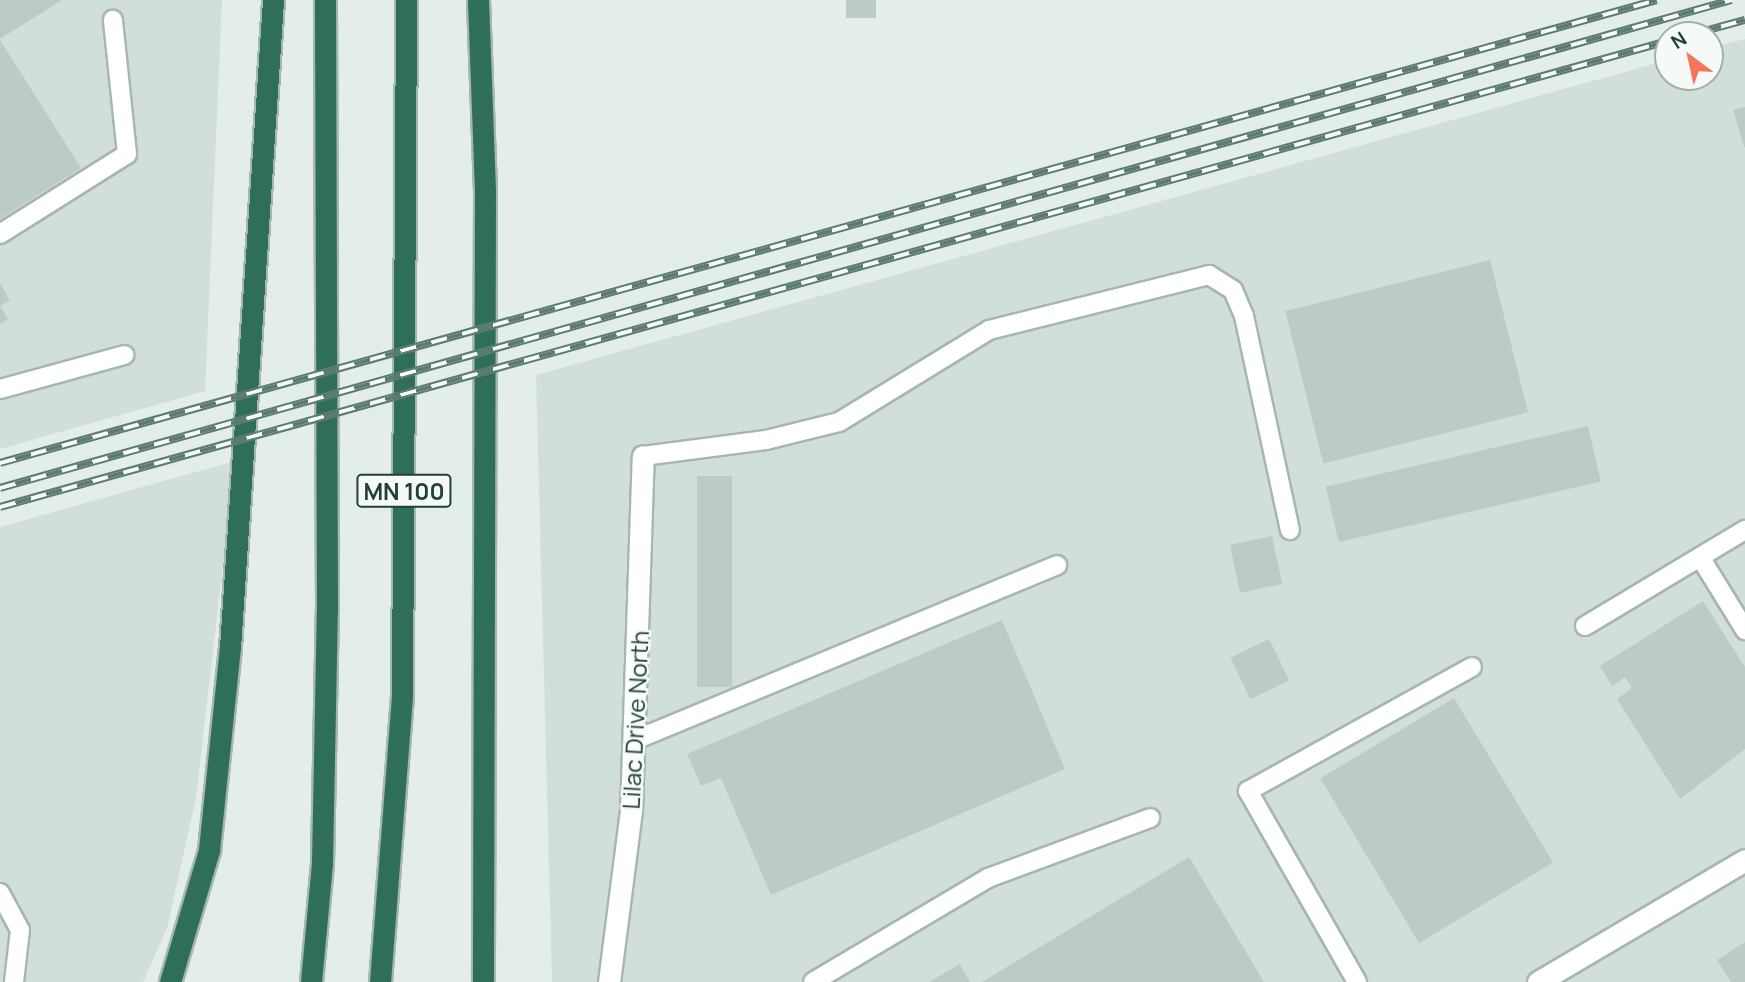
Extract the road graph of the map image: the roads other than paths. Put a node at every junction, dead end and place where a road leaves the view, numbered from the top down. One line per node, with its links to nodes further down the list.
1 (272, 0): 22 (highway)
2 (325, 0): 23 (highway, MN 100)
3 (406, 0): 24 (highway, MN 100)
4 (478, 0): 25 (highway)
5 (113, 20): 6 (lane)
6 (0, 234)
7 (124, 355): 8 (lane)
8 (0, 389)
9 (643, 456): 10 (lane); 17 (street, Lilac Drive North)
10 (1290, 530)
11 (1745, 530): 12 (lane)
12 (1700, 557): 14 (lane); 15 (lane)
13 (1057, 565): 17 (lane)
14 (1585, 626)
15 (1745, 631)
16 (1472, 667): 28 (lane)
17 (635, 740): 26 (street, Lilac Drive North)
18 (1150, 818): 27 (lane)
19 (1745, 860): 29 (street)
20 (0, 893): 21 (lane)
21 (14, 982)
22 (170, 982)
23 (311, 982)
24 (380, 982)
25 (483, 982)
26 (609, 982)
27 (813, 982)
28 (1357, 982)
29 (1538, 982)

